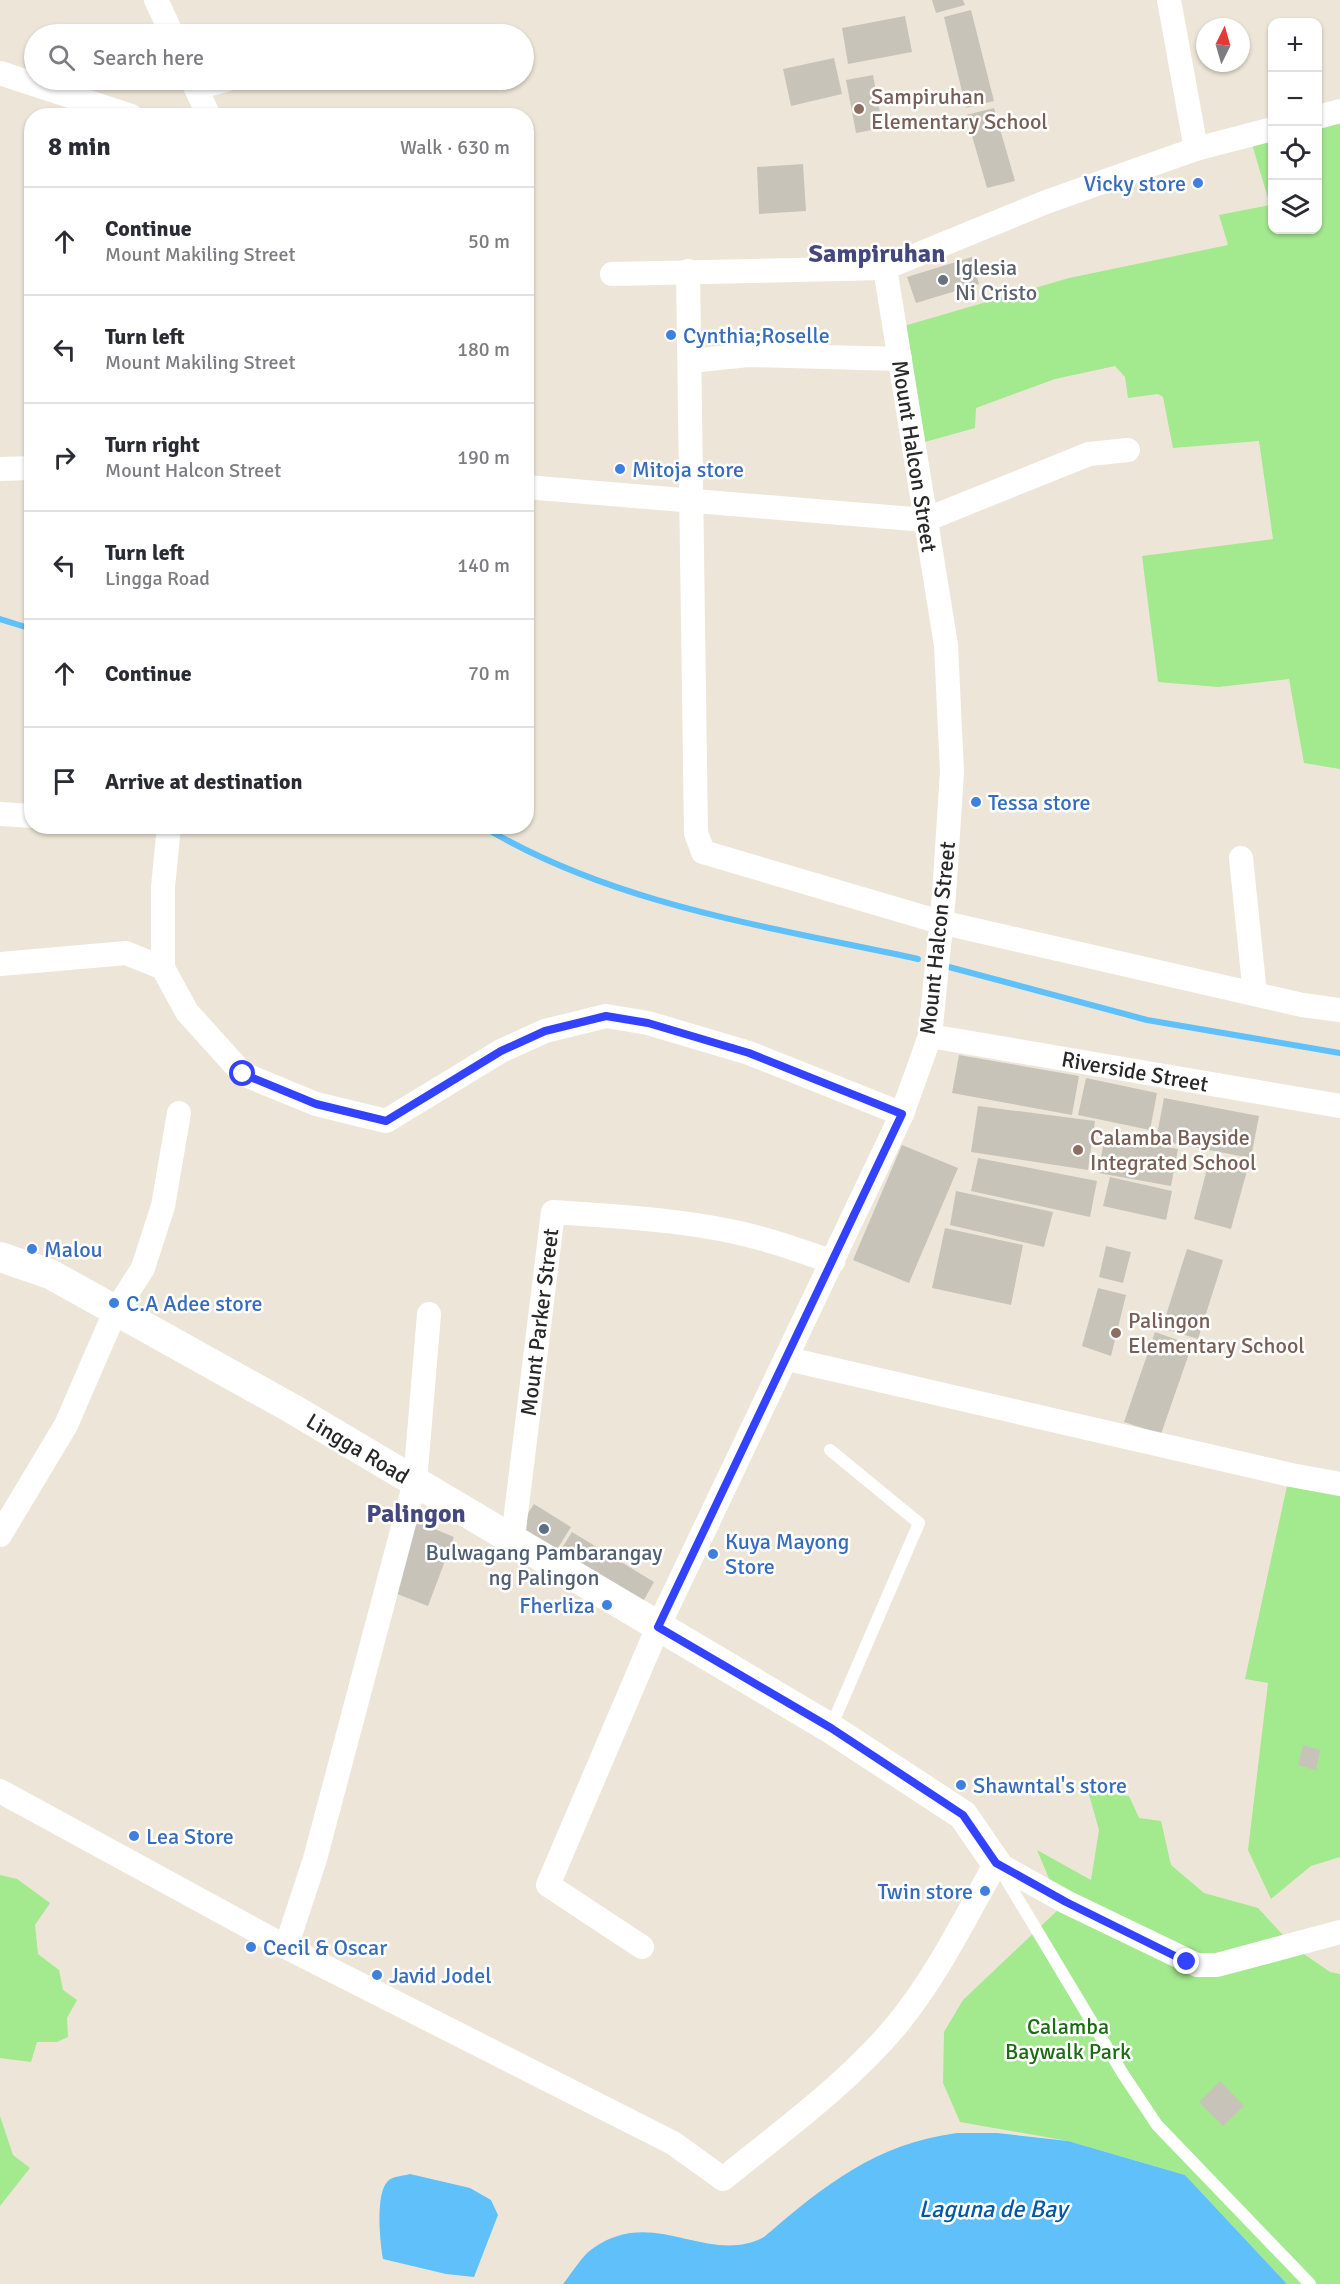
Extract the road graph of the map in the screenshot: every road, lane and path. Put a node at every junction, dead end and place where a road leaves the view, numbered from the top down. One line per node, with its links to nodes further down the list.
1 (156, 0): 3 (street)
2 (1169, 0): 13 (street)
3 (167, 24)
4 (0, 73): 5 (street)
5 (24, 81)
6 (52, 90): 8 (street)
7 (196, 90): 9 (street)
8 (107, 108)
9 (200, 108)
10 (1340, 111): 11 (street)
11 (1322, 116)
12 (1268, 130): 13 (street)
13 (1196, 149): 14 (street)
14 (885, 268): 15 (street); 17 (street, Mount Halcon Street)
15 (688, 271): 16 (street); 18 (street)
16 (612, 274)
17 (900, 359): 18 (street); 24 (street, Mount Halcon Street)
18 (690, 361): 23 (street)
19 (1128, 450): 24 (street)
20 (24, 468): 21 (street)
21 (0, 469)
22 (534, 488): 23 (street)
23 (692, 502): 24 (street); 29 (street)
24 (925, 520): 29 (street, Mount Halcon Street)
25 (0, 814): 26 (street)
26 (24, 816)
27 (168, 834): 31 (street)
28 (1241, 858): 32 (street)
29 (940, 922): 32 (street); 34 (street, Mount Halcon Street)
30 (0, 964): 31 (street)
31 (163, 968): 37 (street)
32 (1255, 994): 33 (street)
33 (1340, 1010)
34 (930, 1036): 35 (street, Riverside Street); 37 (street, Mount Halcon Street)
35 (1340, 1106)
36 (179, 1113): 40 (street)
37 (902, 1114): 39 (street, Mount Halcon Street)
38 (0, 1257): 40 (street, Lingga Road)
39 (833, 1262): 42 (street, Mount Halcon Street); 47 (street, Mount Parker Street)
40 (115, 1312): 44 (street, Lingga Road); 46 (street)
41 (429, 1314): 44 (street)
42 (788, 1359): 45 (street); 48 (street, Mount Halcon Street)
43 (830, 1450): 49 (lane)
44 (415, 1482): 47 (street, Lingga Road); 53 (street)
45 (1340, 1484)
46 (0, 1536)
47 (513, 1538): 48 (street, Lingga Road)
48 (658, 1627): 49 (street, Lingga Road); 54 (street, Mount Halcon Street)
49 (831, 1728): 51 (street, Lingga Road)
50 (0, 1791): 53 (street)
51 (996, 1863): 52 (street); 53 (street); 55 (lane)
52 (1340, 1932)
53 (285, 1947)
54 (642, 1947)
55 (1310, 2284)

